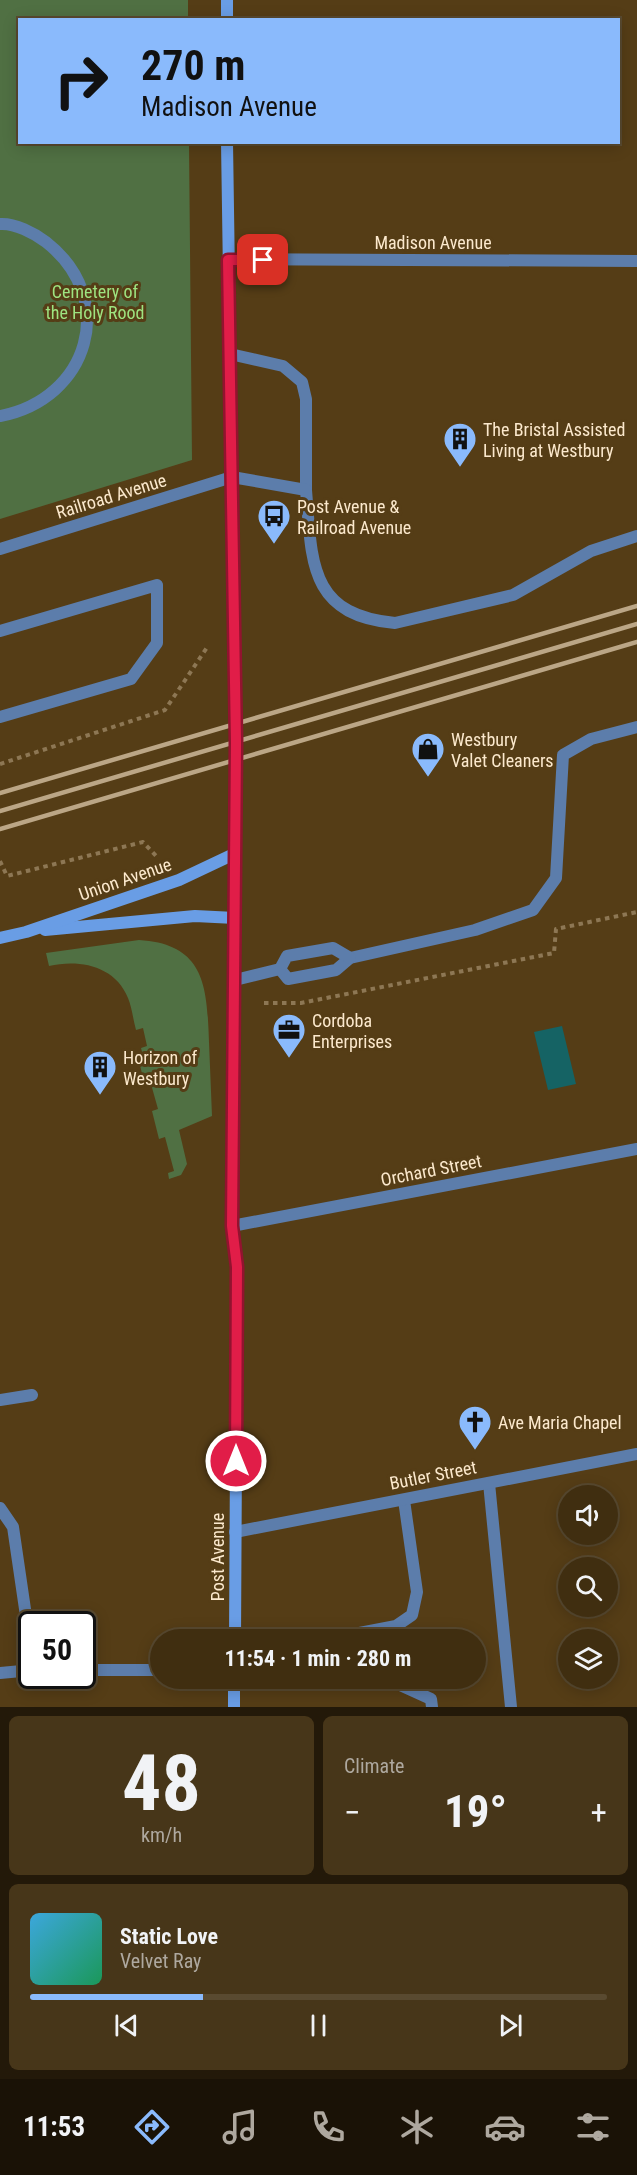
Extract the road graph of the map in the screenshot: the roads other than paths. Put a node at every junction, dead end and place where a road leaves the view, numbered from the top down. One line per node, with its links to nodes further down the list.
1 (227, 0): 2 (main road)
2 (227, 18)
3 (227, 144): 5 (main road, Post Avenue)
4 (0, 224): 8 (street)
5 (228, 260): 6 (street, Madison Avenue); 7 (main road, Post Avenue)
6 (637, 261)
7 (230, 354): 9 (main road, Post Avenue); 10 (street)
8 (0, 416)
9 (232, 477): 10 (street); 12 (street, Railroad Avenue); 16 (main road, Post Avenue)
10 (306, 490): 11 (street)
11 (637, 536)
12 (0, 549)
13 (0, 631): 14 (street)
14 (0, 717)
15 (637, 727): 20 (street)
16 (234, 854): 17 (main road, Post Avenue); 18 (main road, Union Avenue)
17 (235, 918): 18 (main road, Union Avenue); 22 (main road, Post Avenue)
18 (26, 932): 19 (main road, Union Avenue)
19 (0, 938)
20 (350, 958): 21 (street); 21 (street)
21 (280, 969): 22 (street)
22 (235, 980): 24 (main road, Post Avenue)
23 (637, 1149): 24 (street, Orchard Street)
24 (232, 1226): 31 (main road, Post Avenue)
25 (32, 1395): 26 (street)
26 (0, 1400)
27 (637, 1454): 28 (street, Butler Street)
28 (489, 1483): 29 (street, Butler Street); 43 (street)
29 (404, 1500): 31 (street, Butler Street); 34 (street)
30 (0, 1508): 32 (street)
31 (236, 1532): 33 (main road, Post Avenue)
32 (25, 1611)
33 (235, 1629)
34 (393, 1629)
35 (96, 1670): 36 (street)
36 (150, 1670)
37 (18, 1671): 38 (street)
38 (0, 1673)
39 (234, 1689): 41 (main road)
40 (409, 1689): 42 (street)
41 (234, 1707)
42 (432, 1707)
43 (511, 1707)

